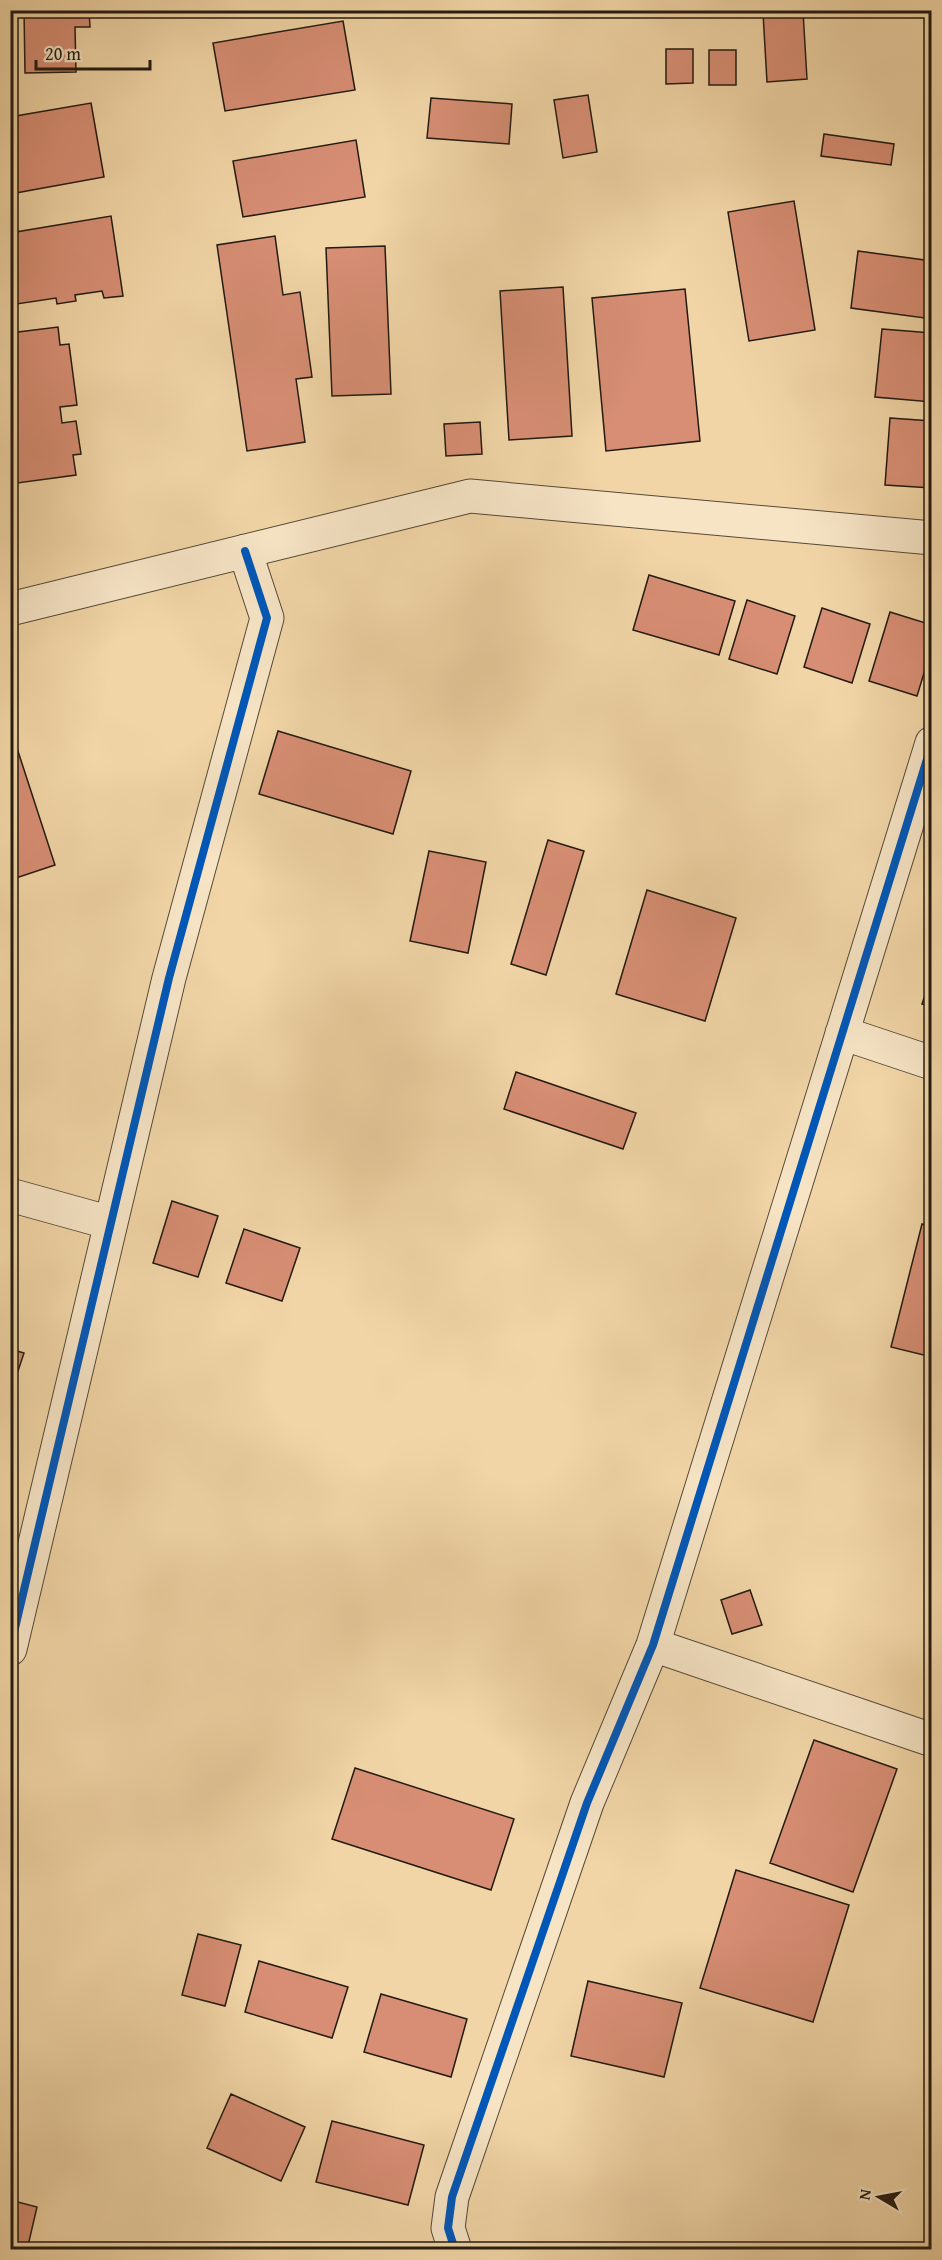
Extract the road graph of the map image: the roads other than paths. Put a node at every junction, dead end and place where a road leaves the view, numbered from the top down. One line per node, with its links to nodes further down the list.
1 (932, 537): 2 (street)
2 (245, 551): 3 (street); 8 (street)
3 (10, 609)
4 (932, 743): 5 (street)
5 (842, 1033): 6 (street); 9 (street)
6 (932, 1063)
7 (10, 1196): 8 (street)
8 (111, 1223): 10 (street)
9 (653, 1645): 11 (street); 12 (street)
10 (10, 1649)
11 (932, 1740)
12 (455, 2250)

